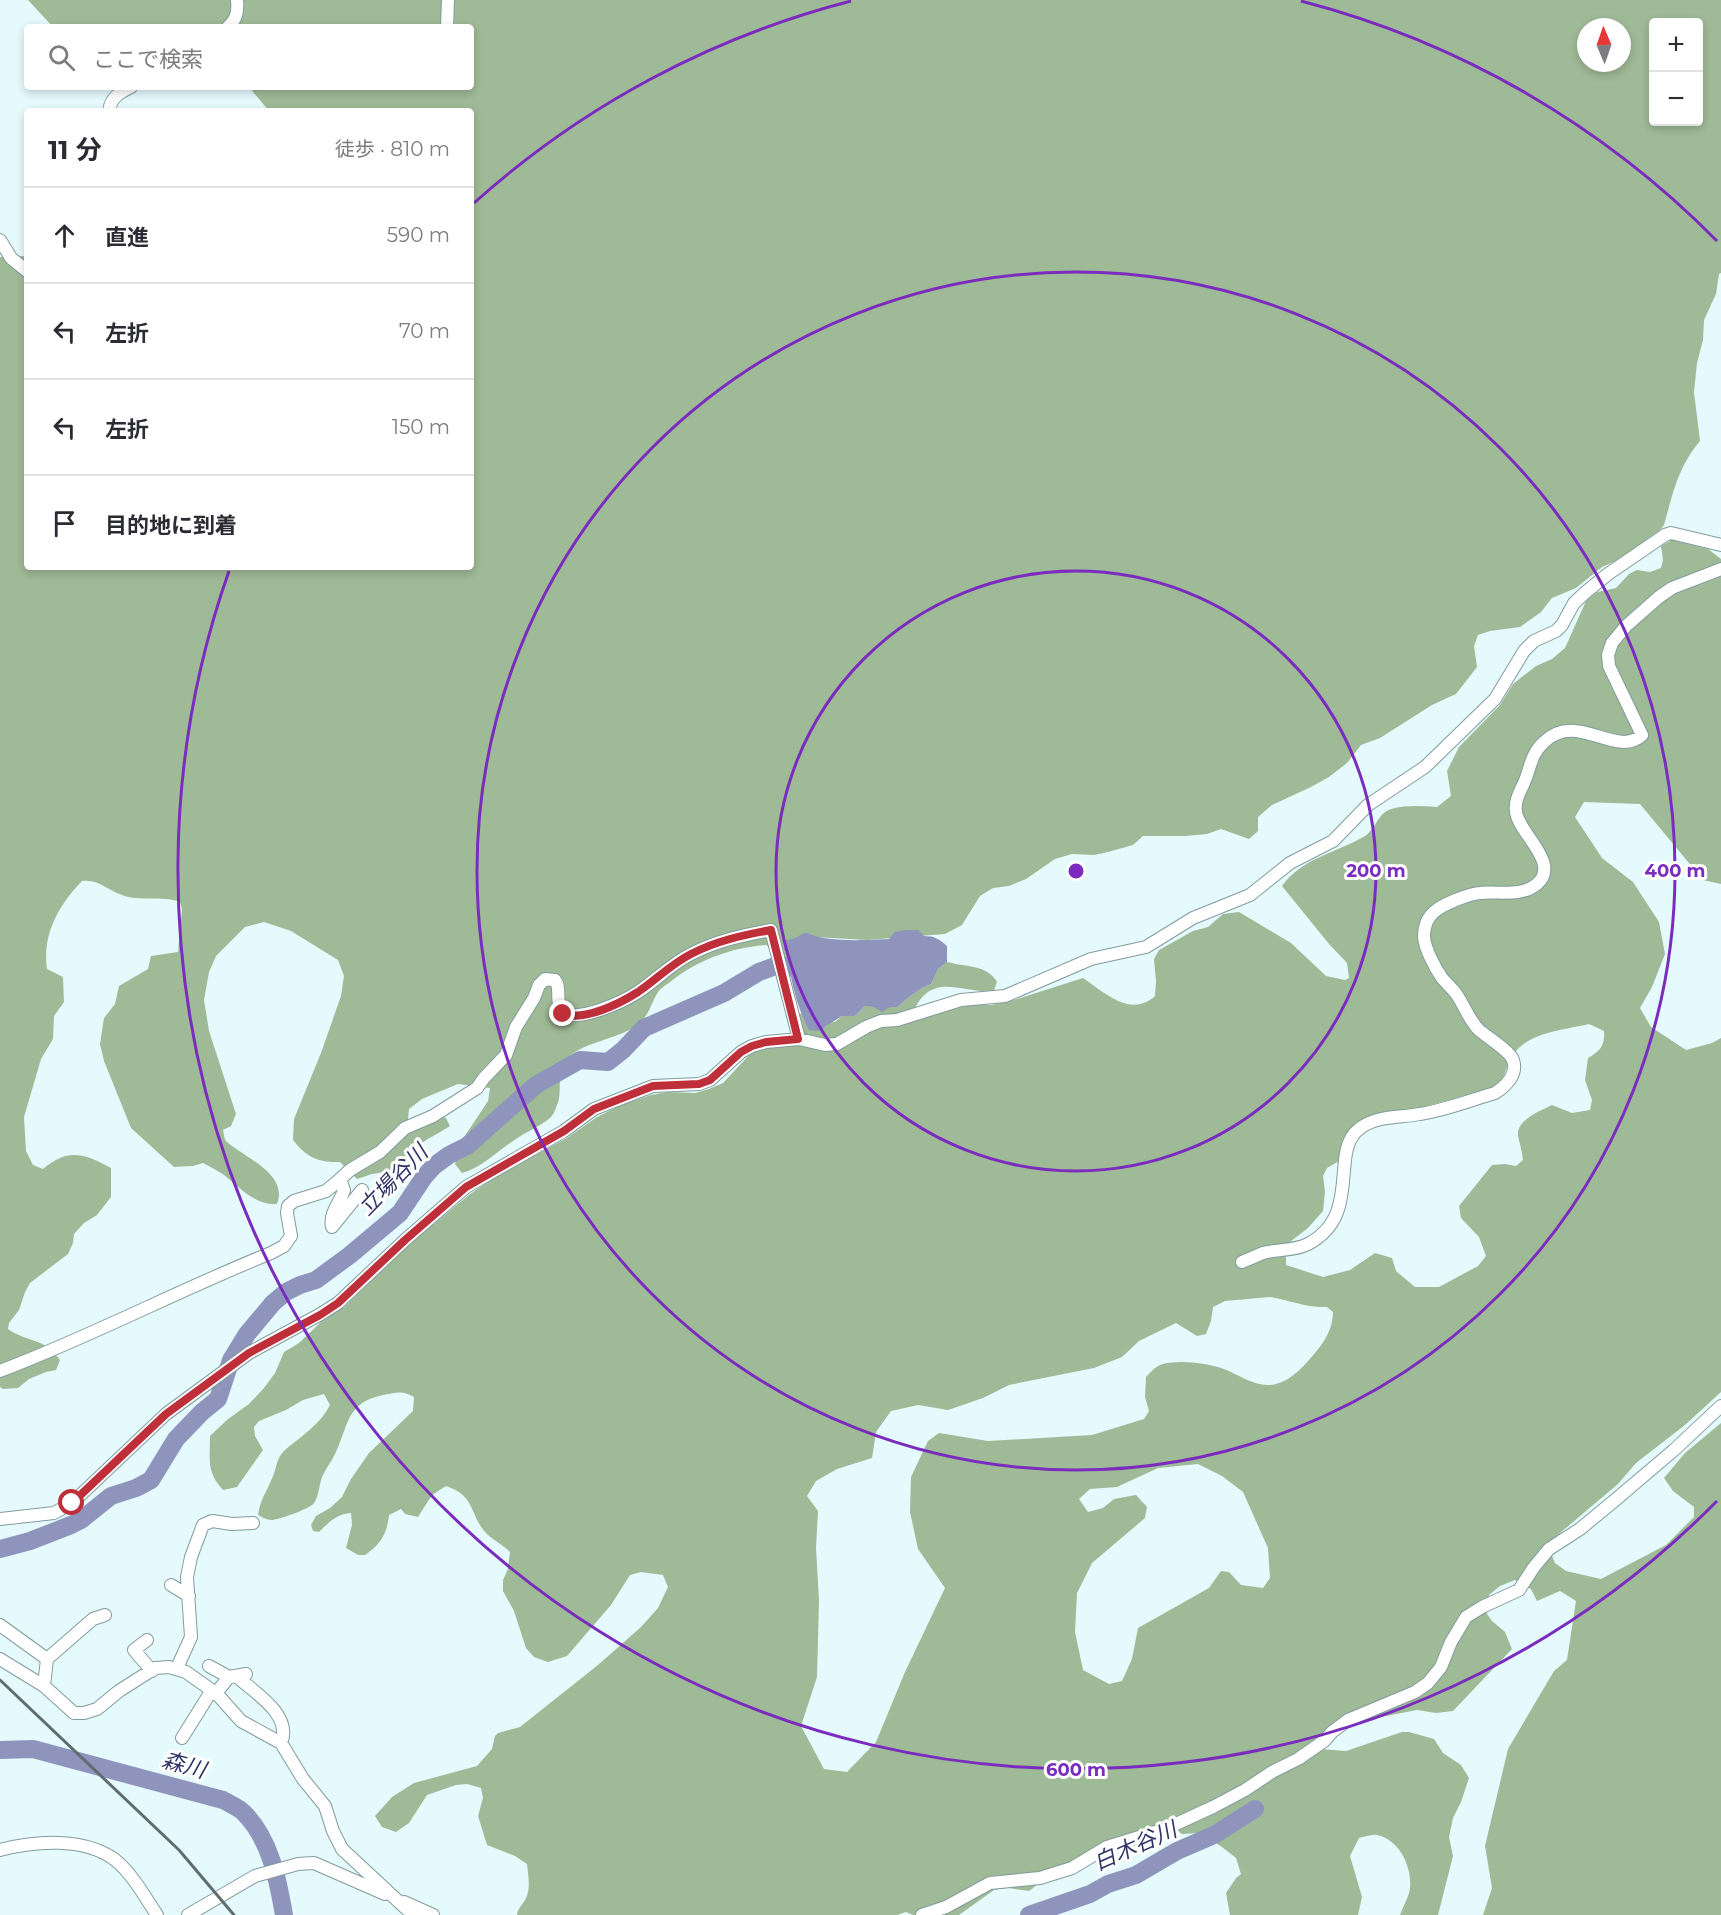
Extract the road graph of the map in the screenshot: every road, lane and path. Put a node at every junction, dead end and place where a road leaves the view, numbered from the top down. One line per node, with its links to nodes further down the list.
1 (237, 0): 3 (street)
2 (448, 0): 4 (street)
3 (232, 24)
4 (447, 24)
5 (125, 90): 6 (street)
6 (109, 108)
7 (0, 240): 8 (street)
8 (24, 269)
9 (1721, 545): 11 (street)
10 (1721, 569): 14 (street)
11 (798, 1039): 12 (street); 17 (street)
12 (337, 1182): 13 (street); 15 (street)
13 (362, 1190)
14 (1242, 1262)
15 (0, 1371)
16 (1721, 1406): 40 (street)
17 (0, 1519)
18 (253, 1523): 20 (street)
19 (171, 1585): 20 (street)
20 (189, 1596): 27 (street)
21 (105, 1616): 25 (street)
22 (0, 1625): 25 (street)
23 (147, 1640): 28 (street)
24 (0, 1659): 30 (street)
25 (47, 1659): 30 (street)
26 (209, 1666): 29 (street)
27 (177, 1668): 28 (street); 31 (street)
28 (152, 1671): 30 (street)
29 (237, 1676): 31 (street); 33 (street)
30 (44, 1686)
31 (214, 1692): 32 (street); 33 (street)
32 (182, 1738)
33 (281, 1743): 35 (street)
34 (0, 1850): 36 (street)
35 (392, 1897): 37 (street); 38 (street); 39 (street)
36 (157, 1915)
37 (188, 1915)
38 (413, 1915)
39 (433, 1915)
40 (922, 1915)

